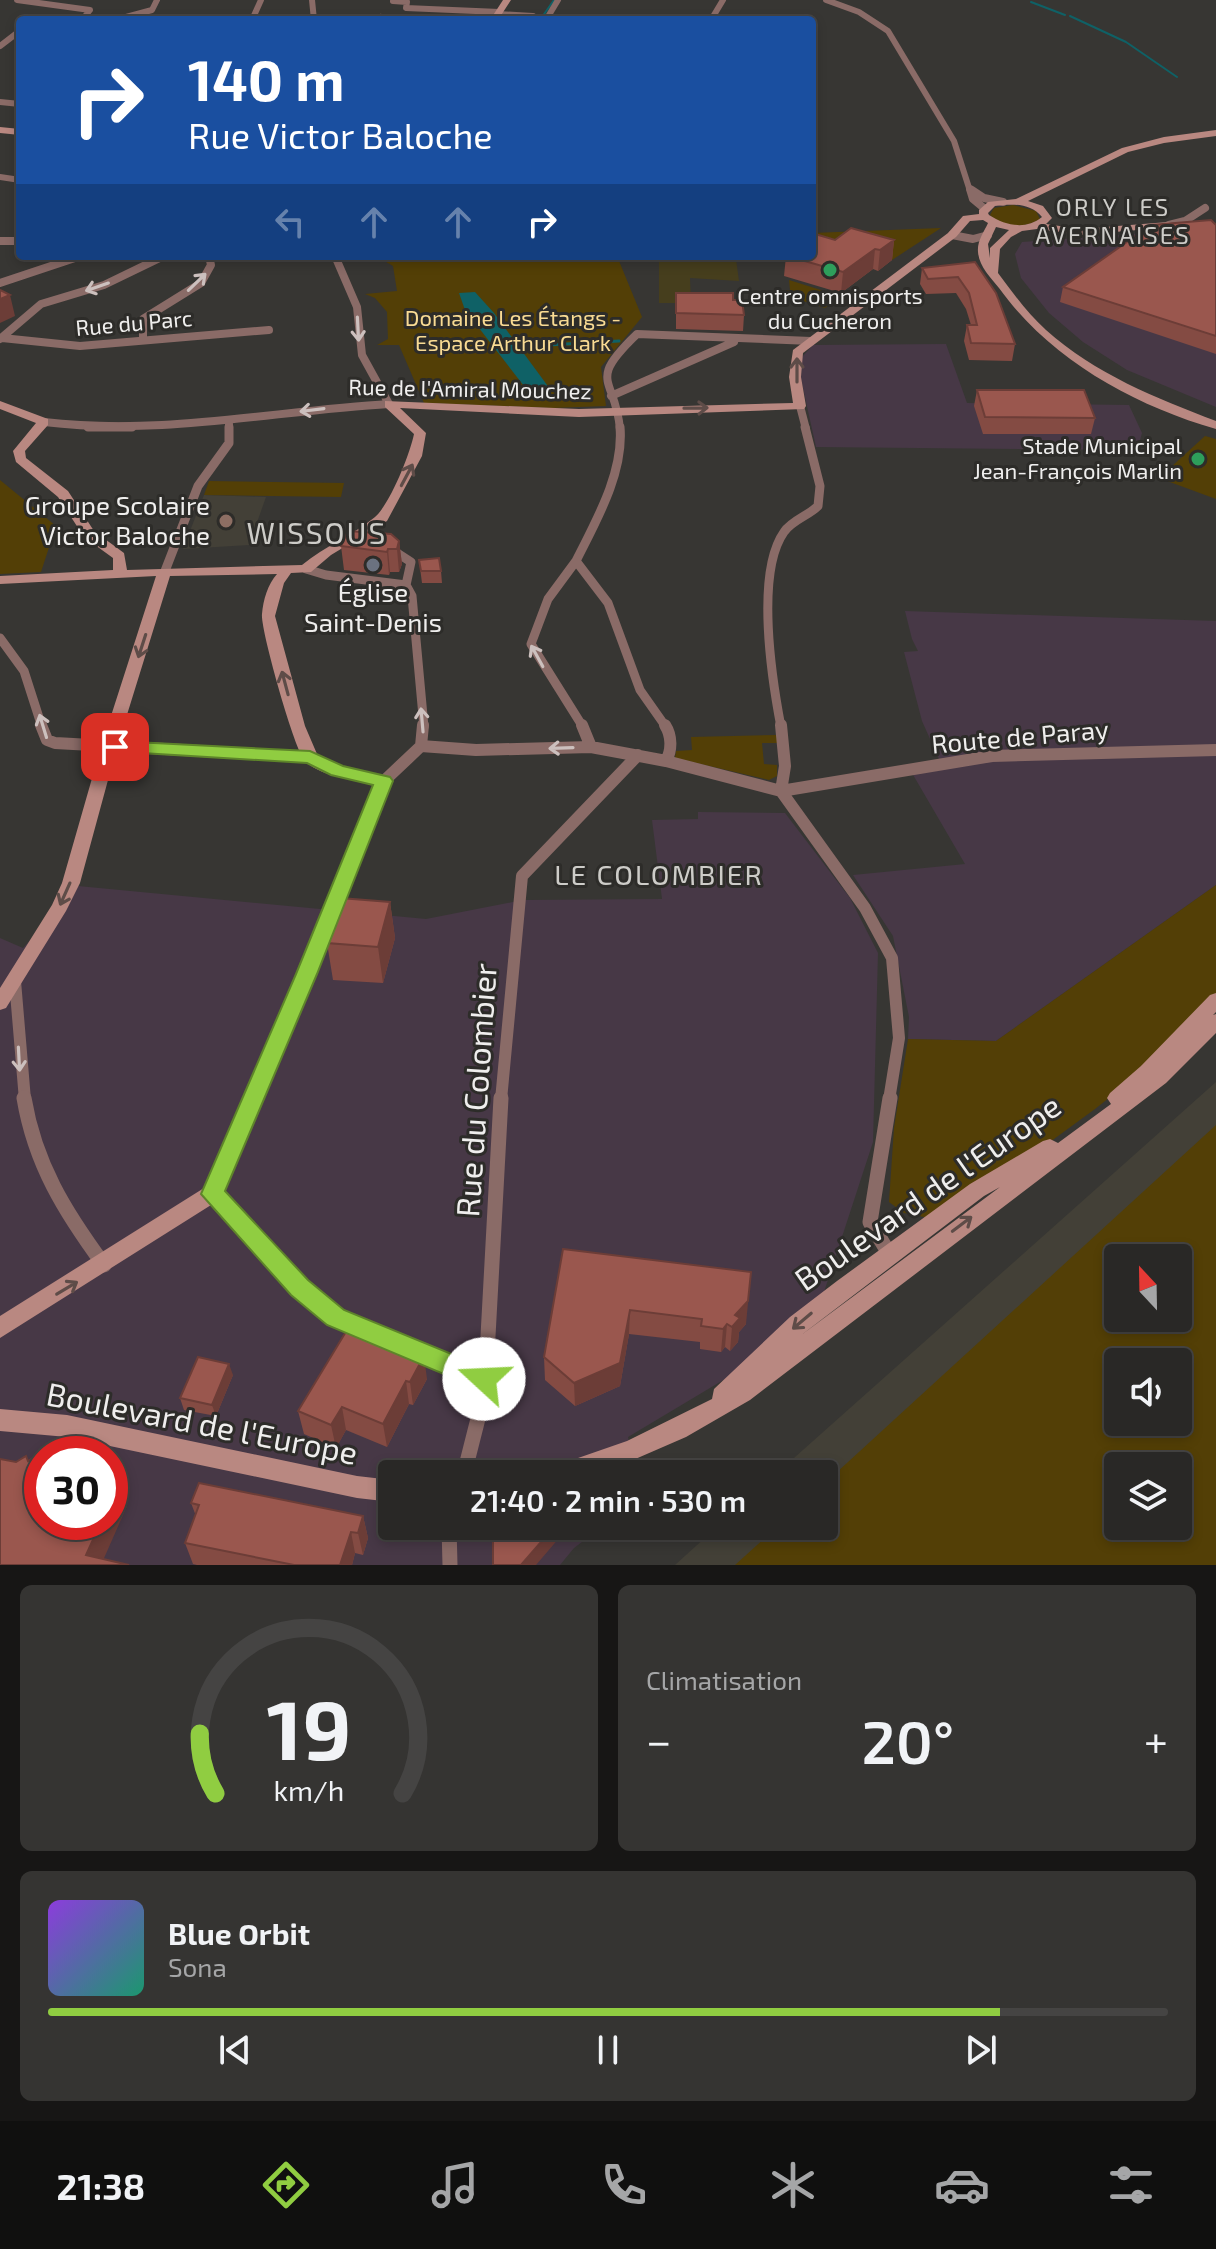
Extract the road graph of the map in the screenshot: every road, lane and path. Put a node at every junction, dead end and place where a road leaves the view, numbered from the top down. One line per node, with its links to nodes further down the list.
1 (17, 0): 7 (street)
2 (157, 0): 8 (street)
3 (507, 0): 6 (street)
4 (826, 0): 12 (street)
5 (393, 1): 6 (street)
6 (497, 15): 9 (street)
7 (85, 16)
8 (130, 16)
9 (533, 16)
10 (1216, 133): 11 (street)
11 (1083, 170): 14 (street); 15 (street)
12 (972, 190): 13 (street); 17 (street)
13 (1003, 202): 14 (street); 17 (street)
14 (1017, 202): 15 (street)
15 (1039, 208): 19 (street)
16 (1205, 208): 18 (street)
17 (988, 216): 21 (street); 22 (street); 23 (street)
18 (1190, 218): 20 (street); 20 (street)
19 (1043, 222): 20 (street); 21 (street)
20 (1168, 225)
21 (1021, 228): 28 (street)
22 (952, 235): 23 (street); 34 (street)
23 (988, 235): 28 (street)
24 (69, 260): 29 (street)
25 (156, 260): 31 (street, one-way to 31)
26 (210, 260): 32 (street, one-way to 26)
27 (337, 260): 36 (street, one-way to 36)
28 (996, 277): 42 (street)
29 (0, 283)
30 (269, 330): 32 (street, Rue du Parc)
31 (1, 339): 32 (street, Rue du Parc)
32 (143, 340)
33 (738, 340): 34 (street); 35 (street); 35 (street)
34 (811, 341): 38 (street, one-way to 34)
35 (611, 396): 39 (street)
36 (389, 404): 39 (street, Rue de l'Amiral Mouchez); 41 (street, Rue de l'Amiral Mouchez, one-way to 41); 45 (street, one-way to 36)
37 (0, 405): 40 (street)
38 (800, 406): 39 (street, Rue de l'Amiral Mouchez, one-way to 38); 60 (street)
39 (618, 410): 44 (street)
40 (44, 422): 41 (street, Rue de l'Amiral Mouchez); 48 (street)
41 (229, 422): 46 (street)
42 (1216, 425)
43 (380, 543): 50 (street)
44 (576, 561): 54 (street, one-way to 44); 58 (street)
45 (306, 569): 47 (street); 50 (street)
46 (165, 571): 47 (street); 48 (street); 53 (street, one-way to 53)
47 (286, 571): 57 (street, one-way to 47)
48 (119, 573): 49 (street)
49 (0, 580)
50 (406, 585): 52 (street, one-way to 50)
51 (0, 638): 53 (street, one-way to 51)
52 (421, 746): 54 (street, one-way to 52); 59 (street)
53 (109, 747): 57 (street); 61 (street, one-way to 61)
54 (591, 747): 56 (street)
55 (1216, 750): 60 (street, Route de Paray)
56 (638, 755): 58 (street); 70 (street, Rue du Colombier)
57 (310, 757): 59 (street)
58 (666, 761): 60 (street)
59 (384, 781): 65 (street)
60 (781, 791): 67 (street)
61 (15, 981): 63 (street); 68 (street, one-way to 68)
62 (1216, 1000): 67 (street, Boulevard de l'Europe)
63 (0, 1003)
64 (1216, 1021): 66 (street, Boulevard de l'Europe, one-way to 64)
65 (212, 1194): 68 (street); 70 (street)
66 (927, 1251): 67 (street); 71 (street, Boulevard de l'Europe)
67 (894, 1260): 71 (street); 73 (street, Boulevard de l'Europe, one-way to 73)
68 (104, 1265): 69 (street, one-way to 68)
69 (0, 1328)
70 (484, 1379): 74 (street, Rue du Colombier)
71 (758, 1381): 73 (street, Boulevard de l'Europe)
72 (0, 1420): 76 (street, Boulevard de l'Europe)
73 (672, 1432): 75 (street, Boulevard de l'Europe)
74 (468, 1460)
75 (604, 1460)
76 (378, 1489)
77 (449, 1540): 78 (street)
78 (450, 1565)

